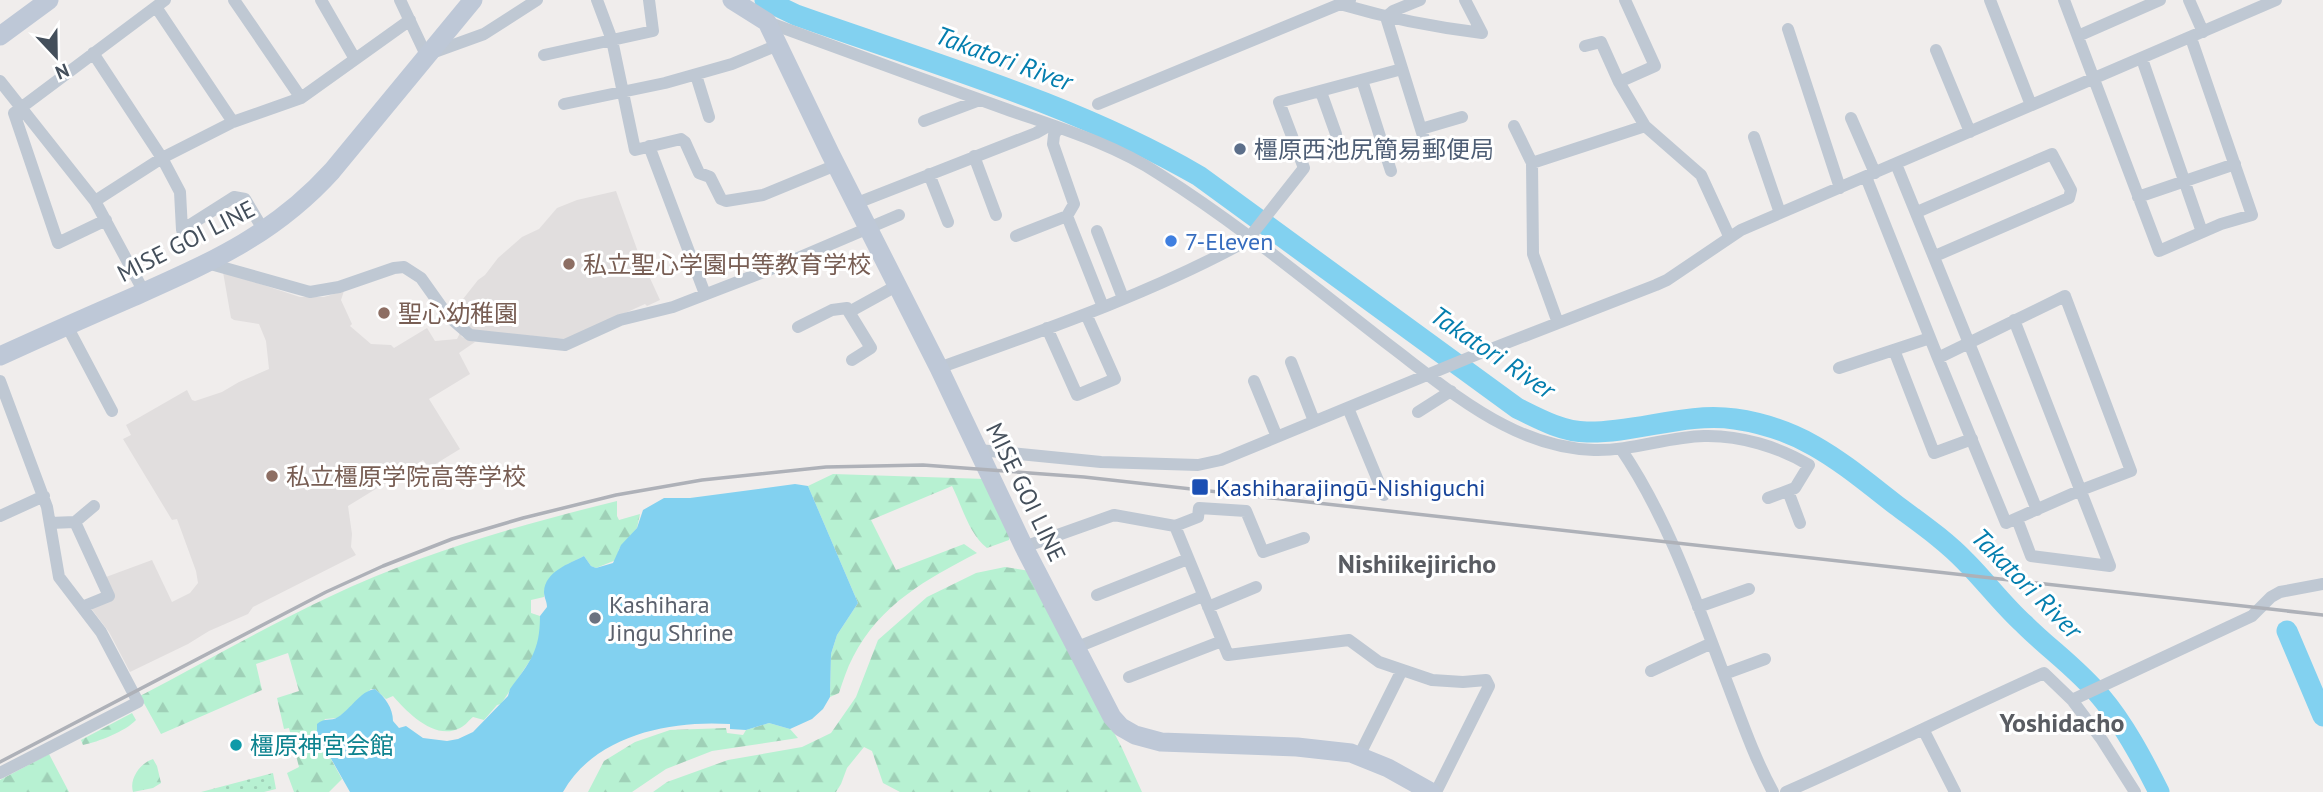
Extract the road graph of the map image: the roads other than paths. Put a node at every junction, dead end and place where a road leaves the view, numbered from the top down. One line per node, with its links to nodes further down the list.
1 (49, 0): 25 (main road)
2 (234, 0): 44 (street)
3 (321, 0): 34 (street)
4 (400, 0): 21 (street)
5 (473, 0): 32 (main road, MISE GOI LINE)
6 (537, 0): 32 (street)
7 (597, 0): 27 (street)
8 (649, 0): 27 (street)
9 (732, 0): 22 (main road)
10 (1420, 0): 20 (street)
11 (1465, 0): 20 (street)
12 (1625, 0): 41 (street)
13 (1990, 0): 48 (street)
14 (2064, 0): 26 (street)
15 (2161, 0): 26 (street)
16 (2189, 0): 24 (street)
17 (2276, 0): 24 (street)
18 (1345, 2): 20 (street); 47 (street)
19 (160, 3): 31 (street); 54 (street)
20 (1386, 17): 36 (street)
21 (410, 20): 32 (street); 34 (street)
22 (767, 22): 28 (main road, MISE GOI LINE); 45 (street)
23 (1788, 29): 74 (street)
24 (2197, 35): 35 (street); 68 (street)
25 (0, 36)
26 (2078, 36): 38 (street)
27 (612, 40): 33 (street); 42 (street)
28 (778, 44): 37 (street); 69 (main road, MISE GOI LINE)
29 (1584, 46): 41 (street)
30 (1936, 50): 59 (street)
31 (93, 53): 49 (street); 65 (street)
32 (426, 55): 86 (main road, MISE GOI LINE)
33 (544, 55)
34 (355, 59): 44 (street)
35 (2142, 59): 38 (street); 73 (street)
36 (1402, 69): 40 (street); 58 (street)
37 (696, 75): 42 (street); 50 (street)
38 (2093, 79): 48 (street); 75 (street)
39 (0, 80): 49 (street)
40 (1362, 80): 43 (street); 70 (street)
41 (1619, 82): 57 (street)
42 (623, 92): 46 (street); 61 (street)
43 (1321, 92): 62 (street); 90 (street)
44 (301, 98): 54 (street)
45 (980, 100): 53 (street); 55 (street)
46 (564, 104)
47 (1098, 104)
48 (2031, 105): 59 (street)
49 (21, 107): 76 (street); 83 (street)
50 (709, 117)
51 (1462, 117): 58 (street)
52 (1851, 118): 72 (street)
53 (924, 121)
54 (233, 122): 65 (street)
55 (1054, 126): 64 (street); 82 (street); 90 (street)
56 (1514, 126): 66 (street)
57 (1645, 126): 66 (street); 91 (street)
58 (1421, 129): 63 (street)
59 (1970, 132): 67 (street)
60 (1754, 137): 79 (street)
61 (649, 146): 69 (street); 96 (street)
62 (1335, 147)
63 (1429, 155)
64 (974, 156): 71 (street); 81 (street)
65 (162, 158): 76 (street); 86 (street)
66 (1532, 163): 102 (street)
67 (1896, 164): 72 (street); 78 (street)
68 (2235, 164): 73 (street); 88 (street)
69 (836, 165): 77 (main road, MISE GOI LINE)
70 (1391, 171)
71 (929, 174): 77 (street); 84 (street)
72 (1870, 175): 74 (street); 106 (street)
73 (2184, 181): 75 (street); 88 (street)
74 (1840, 188): 79 (street)
75 (2138, 197): 88 (street)
76 (95, 201): 83 (street)
77 (857, 203): 85 (main road, MISE GOI LINE)
78 (1917, 212): 92 (street); 92 (street)
79 (1780, 213): 91 (street)
80 (899, 215): 85 (street)
81 (996, 215)
82 (1067, 216): 89 (street); 98 (street)
83 (106, 220): 95 (street)
84 (948, 222)
85 (869, 228): 94 (main road, MISE GOI LINE); 96 (street)
86 (264, 231): 93 (main road, MISE GOI LINE)
87 (1097, 231): 97 (street)
88 (2202, 232)
89 (1016, 236)
90 (1251, 236): 97 (street); 115 (street)
91 (1729, 236): 102 (street)
92 (1935, 256): 107 (street)
93 (208, 263): 95 (main road, MISE GOI LINE); 96 (street)
94 (898, 285): 99 (street); 113 (main road, MISE GOI LINE)
95 (144, 292): 103 (main road, MISE GOI LINE)
96 (705, 295)
97 (1123, 298): 98 (street)
98 (1103, 307): 100 (street)
99 (849, 312): 104 (street); 111 (street)
100 (1086, 314): 105 (street); 105 (street)
101 (2014, 320): 107 (street); 127 (street); 127 (street)
102 (1558, 323): 115 (street)
103 (67, 326): 109 (main road, MISE GOI LINE); 120 (street)
104 (798, 327)
105 (1047, 328): 113 (street)
106 (1930, 338): 108 (street); 110 (street)
107 (1970, 342): 110 (street); 133 (street)
108 (1894, 350): 114 (street); 124 (street)
109 (0, 356)
110 (1938, 358): 124 (street)
111 (852, 360)
112 (1290, 362): 122 (street)
113 (939, 368): 126 (main road, MISE GOI LINE)
114 (1839, 368)
115 (1433, 372): 118 (street); 119 (street)
116 (0, 381): 130 (street)
117 (1254, 381): 123 (street)
118 (1451, 391): 121 (street); 125 (street)
119 (1348, 408): 122 (street); 129 (street)
120 (112, 411)
121 (1418, 411)
122 (1314, 421): 123 (street)
123 (1277, 437): 126 (street)
124 (1972, 439): 135 (street)
125 (1621, 449): 128 (street); 149 (street)
126 (979, 450): 141 (main road, MISE GOI LINE)
127 (2081, 490): 133 (street); 135 (street)
128 (1788, 491): 131 (street); 138 (street)
129 (1384, 495)
130 (44, 496): 134 (street); 137 (street)
131 (1768, 498)
132 (94, 506): 136 (street)
133 (2037, 510): 135 (street)
134 (0, 516)
135 (2017, 519)
136 (75, 522): 137 (street); 148 (street)
137 (50, 523): 148 (street)
138 (1800, 523)
139 (1175, 526): 140 (street); 141 (street); 142 (street)
140 (1304, 538)
141 (1024, 547): 152 (main road, MISE GOI LINE)
142 (1188, 559): 146 (street); 147 (street)
143 (2323, 584): 158 (street)
144 (1256, 587): 147 (street)
145 (1749, 589): 149 (street)
146 (1097, 595)
147 (1206, 601): 150 (street); 152 (street)
148 (82, 607): 161 (street)
149 (1698, 607): 151 (street)
150 (1222, 641): 154 (street); 157 (street)
151 (1712, 643): 155 (street); 156 (street)
152 (1075, 648): 160 (main road, MISE GOI LINE)
153 (1765, 659): 156 (street)
154 (1402, 670): 160 (street); 162 (street)
155 (1651, 671)
156 (1724, 674): 163 (street)
157 (1129, 677)
158 (2075, 698): 159 (street); 166 (street)
159 (1923, 729): 164 (street); 165 (street)
160 (1359, 756): 162 (main road, MISE GOI LINE)
161 (0, 773)
162 (1434, 792)
163 (1773, 792)
164 (1786, 792)
165 (1955, 792)
166 (2135, 792)

